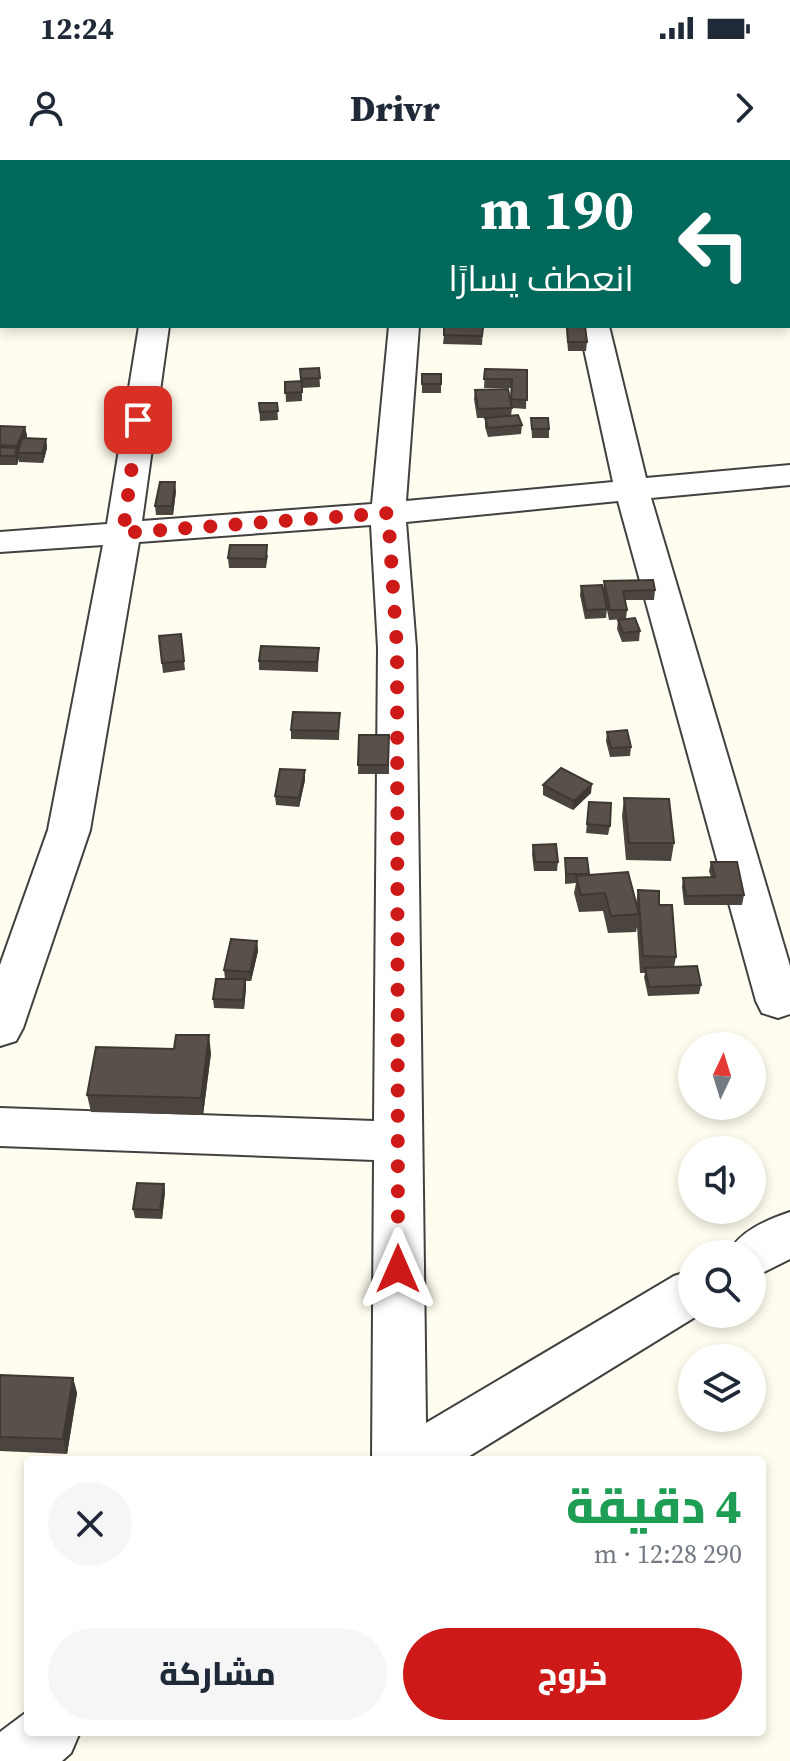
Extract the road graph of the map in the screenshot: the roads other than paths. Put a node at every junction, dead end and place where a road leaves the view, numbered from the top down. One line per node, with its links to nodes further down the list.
1 (154, 328): 7 (street)
2 (404, 328): 6 (street)
3 (594, 328): 5 (street)
4 (790, 475): 5 (street)
5 (632, 490): 6 (street); 9 (street)
6 (388, 513): 7 (street); 12 (street)
7 (123, 533): 8 (street); 10 (street)
8 (0, 542)
9 (778, 1001)
10 (0, 1028)
11 (0, 1127): 12 (street)
12 (398, 1141): 16 (street)
13 (790, 1233): 14 (street)
14 (766, 1248)
15 (678, 1300): 17 (street)
16 (399, 1456)
17 (421, 1456)
18 (45, 1736): 19 (street)
19 (12, 1761)

